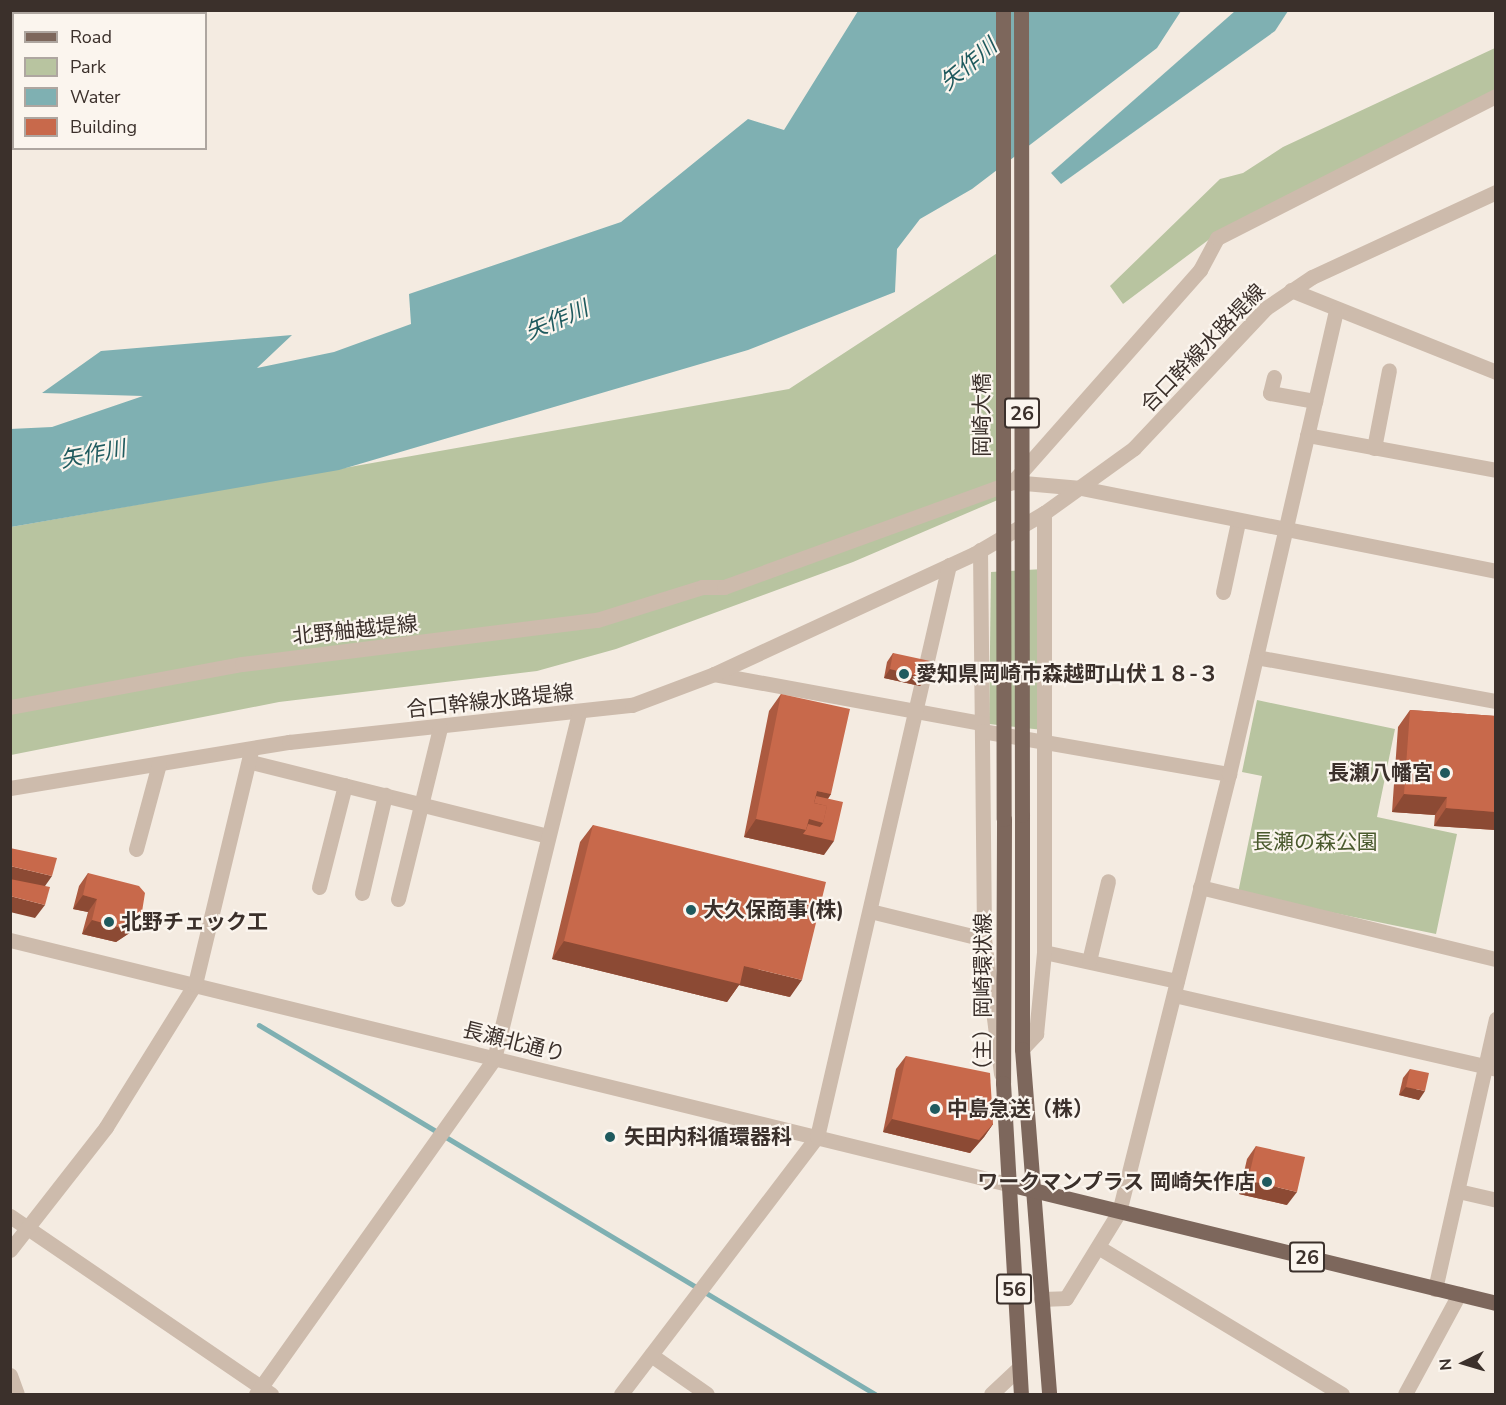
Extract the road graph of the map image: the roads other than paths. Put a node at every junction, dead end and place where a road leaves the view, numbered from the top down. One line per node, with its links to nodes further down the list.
1 (1003, 10): 40 (main road, 岡崎大橋 / 26, bridge)
2 (1021, 10): 39 (main road, 岡崎大橋 / 26, bridge)
3 (1496, 96): 14 (street)
4 (1496, 192): 5 (street, 合口幹線水路堤線)
5 (1291, 290): 6 (street); 15 (street, 合口幹線水路堤線)
6 (1336, 310): 8 (street); 10 (street)
7 (1389, 370): 12 (street)
8 (1496, 372)
9 (1274, 377): 10 (street)
10 (1315, 401): 11 (street)
11 (1307, 435): 12 (street); 18 (street)
12 (1374, 448): 13 (street)
13 (1496, 470)
14 (1012, 482): 15 (street); 26 (street, 北野舳越堤線)
15 (1081, 488): 16 (street, 合口幹線水路堤線); 17 (street)
16 (1044, 513): 19 (street, 合口幹線水路堤線); 31 (street)
17 (1238, 522): 18 (street); 22 (street)
18 (1284, 531): 21 (street); 23 (street)
19 (980, 550): 20 (street, 合口幹線水路堤線); 29 (street)
20 (949, 565): 24 (street, 合口幹線水路堤線); 28 (street)
21 (1496, 571)
22 (1222, 592)
23 (1256, 657): 25 (street); 34 (street)
24 (714, 674): 27 (street, 合口幹線水路堤線); 28 (street)
25 (1496, 700)
26 (10, 706)
27 (579, 713): 30 (street, 合口幹線水路堤線); 41 (street)
28 (916, 713): 29 (street); 48 (street)
29 (982, 727): 31 (street); 49 (street)
30 (440, 728): 32 (street, 合口幹線水路堤線); 38 (street)
31 (1044, 740): 34 (street); 51 (street)
32 (251, 756): 33 (street, 合口幹線水路堤線); 35 (street); 54 (street)
33 (159, 764): 36 (street, 合口幹線水路堤線); 42 (street)
34 (1229, 774): 45 (street)
35 (345, 784): 37 (street); 44 (street)
36 (10, 788)
37 (385, 795): 38 (street); 46 (street)
38 (422, 804): 41 (street); 47 (street)
39 (1022, 815): 57 (main road, （主）岡崎環状線 / 26)
40 (1004, 819): 60 (main road, （主）岡崎環状線 / 26)
41 (548, 836): 58 (street)
42 (136, 849)
43 (1108, 881): 53 (street)
44 (319, 887)
45 (1200, 887): 52 (street); 55 (street)
46 (362, 893)
47 (398, 899)
48 (870, 911): 49 (street); 61 (street)
49 (984, 939): 60 (street)
50 (10, 940): 54 (street, 長瀬北通り)
51 (1044, 952): 53 (street); 57 (street)
52 (1496, 959)
53 (1089, 961): 55 (street)
54 (195, 984): 58 (street, 長瀬北通り); 68 (street)
55 (1176, 988): 59 (street); 66 (street)
56 (1494, 1029): 59 (street)
57 (1022, 1049): 63 (main road, （主）岡崎環状線 / 26)
58 (494, 1059): 61 (street, 長瀬北通り); 78 (street)
59 (1491, 1068): 64 (street)
60 (1004, 1083): 62 (main road, （主）岡崎環状線 / 26)
61 (817, 1137): 62 (street, 長瀬北通り); 75 (street)
62 (1008, 1184): 63 (main road, 26); 76 (main road, 56)
63 (1034, 1191): 66 (main road, 26); 73 (main road, 56)
64 (1458, 1191): 65 (street); 71 (street)
65 (1496, 1200)
66 (1119, 1212): 69 (street); 71 (main road, 26)
67 (10, 1216): 68 (street)
68 (30, 1229): 70 (street); 78 (street)
69 (1098, 1247): 73 (street); 85 (street)
70 (10, 1250)
71 (1435, 1288): 72 (main road, 26)
72 (1459, 1294): 74 (main road, 26); 86 (street)
73 (1041, 1299): 84 (main road, 56)
74 (1496, 1303)
75 (651, 1355): 80 (street); 81 (street)
76 (1019, 1368): 82 (street); 83 (main road, 56)
77 (10, 1375): 79 (street)
78 (262, 1392)
79 (17, 1395)
80 (621, 1395)
81 (707, 1395)
82 (991, 1395)
83 (1022, 1395)
84 (1049, 1395)
85 (1342, 1395)
86 (1405, 1395)

